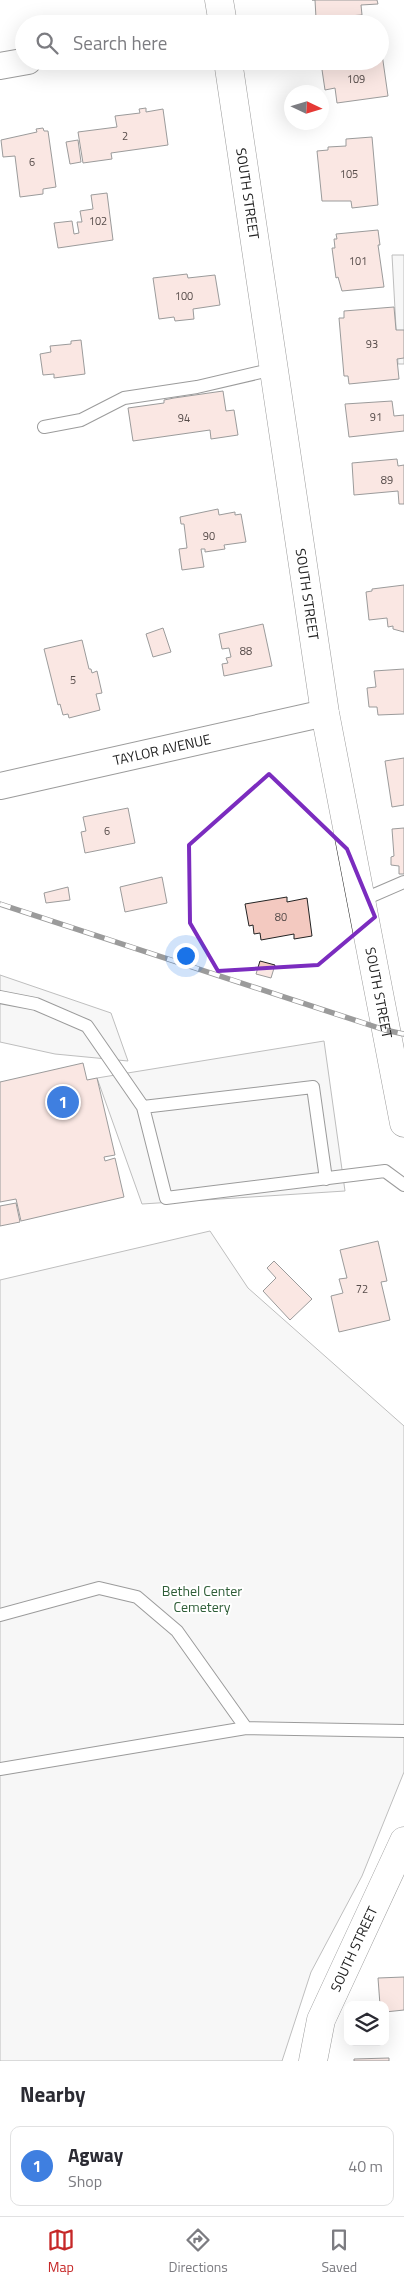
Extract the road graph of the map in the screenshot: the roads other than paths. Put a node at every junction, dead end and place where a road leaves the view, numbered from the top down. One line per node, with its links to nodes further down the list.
1 (219, 0): 2 (street)
2 (222, 15)
3 (15, 63): 4 (street)
4 (0, 66)
5 (229, 70): 6 (street, SOUTH STREET)
6 (274, 369): 7 (lane); 8 (street, SOUTH STREET)
7 (44, 427)
8 (325, 713): 9 (street, TAYLOR AVENUE); 11 (street, SOUTH STREET)
9 (0, 786)
10 (404, 882): 11 (lane)
11 (360, 901): 13 (street, SOUTH STREET)
12 (0, 997): 14 (lane)
13 (401, 1095): 15 (street, SOUTH STREET)
14 (143, 1107): 16 (lane); 16 (lane)
15 (404, 1124)
16 (326, 1178): 17 (lane)
17 (404, 1185)
18 (0, 1615): 19 (lane)
19 (246, 1728): 20 (lane); 21 (lane)
20 (404, 1731)
21 (0, 1769)
22 (404, 1841): 23 (street, SOUTH STREET)
23 (313, 2061)

